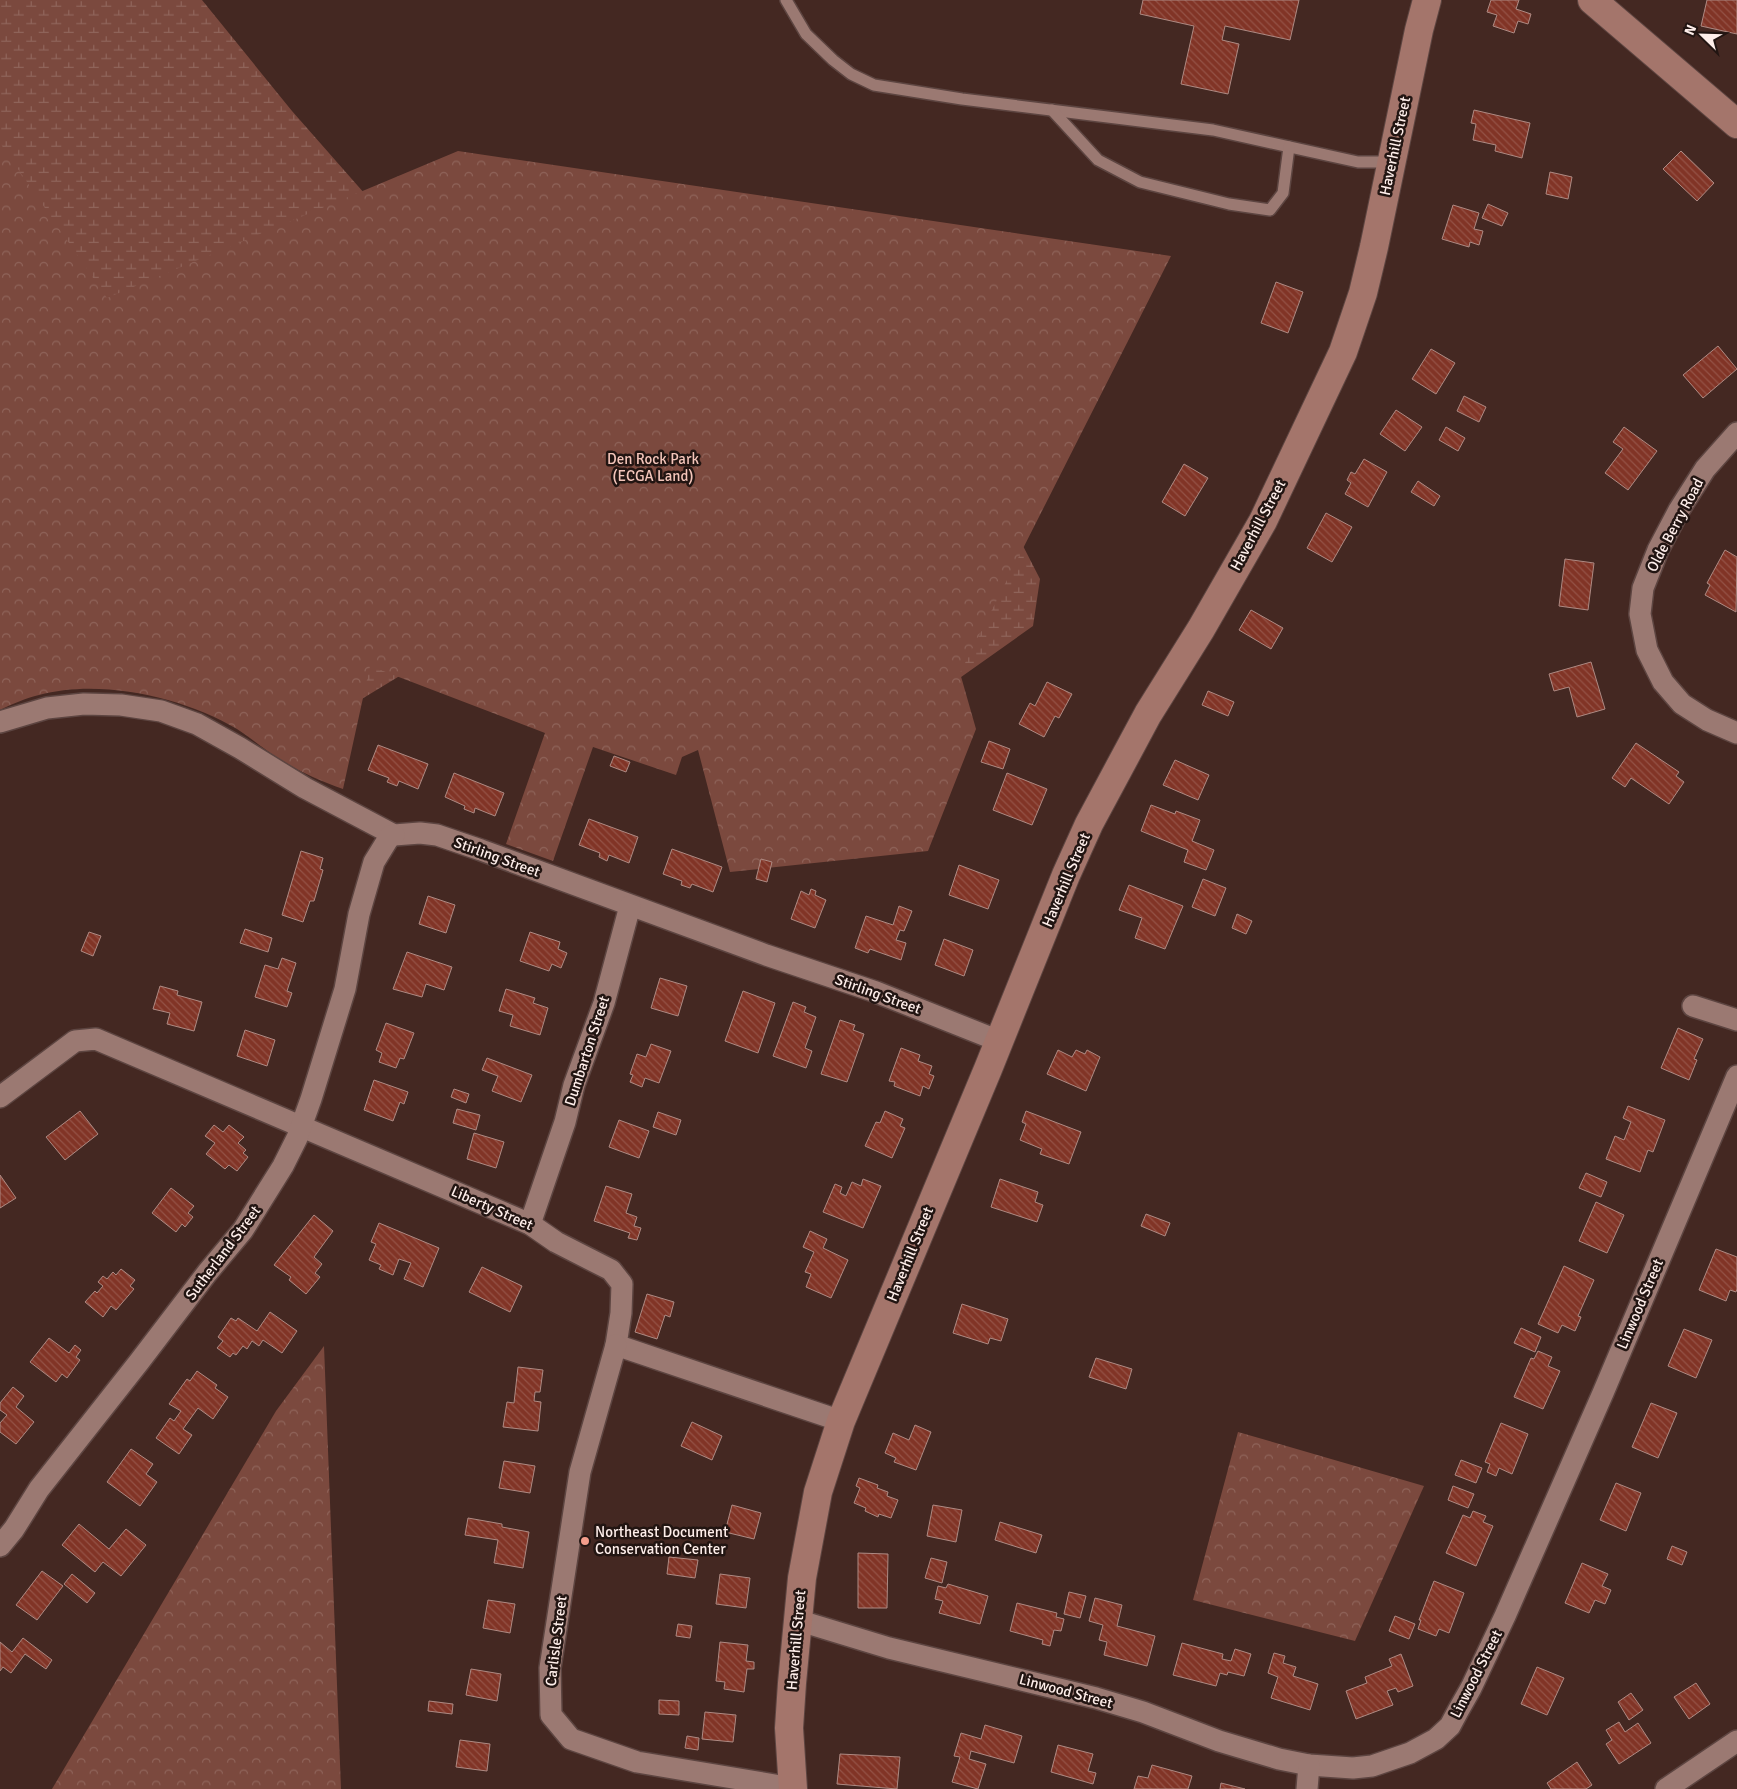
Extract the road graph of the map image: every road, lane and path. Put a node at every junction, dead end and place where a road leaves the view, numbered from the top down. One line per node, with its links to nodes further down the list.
1 (786, 0): 4 (lane)
2 (1427, 0): 7 (main road, Haverhill Street)
3 (1592, 0): 5 (main road)
4 (1052, 110): 6 (lane); 6 (lane)
5 (1737, 124)
6 (1289, 147): 7 (lane)
7 (1391, 162): 15 (main road, Haverhill Street)
8 (1737, 433): 10 (street, Olde Berry Road)
9 (0, 722): 11 (street)
10 (1737, 733)
11 (394, 836): 12 (street, Stirling Street); 18 (street, Sutherland Street)
12 (630, 906): 15 (street, Stirling Street); 19 (street, Dumbarton Street)
13 (1693, 1006): 14 (street)
14 (1737, 1020)
15 (999, 1041): 21 (main road, Haverhill Street)
16 (1737, 1076): 25 (street, Linwood Street)
17 (0, 1098): 18 (street, Liberty Street)
18 (301, 1125): 19 (street, Liberty Street); 22 (street, Sutherland Street)
19 (530, 1224): 20 (street, Liberty Street)
20 (616, 1345): 21 (street); 26 (street, Carlisle Street)
21 (841, 1421): 23 (main road, Haverhill Street)
22 (0, 1546)
23 (797, 1620): 25 (street, Linwood Street); 26 (main road, Haverhill Street)
24 (1737, 1741): 28 (street)
25 (1309, 1765): 27 (street)
26 (792, 1789)
27 (1308, 1789)
28 (1666, 1789)

